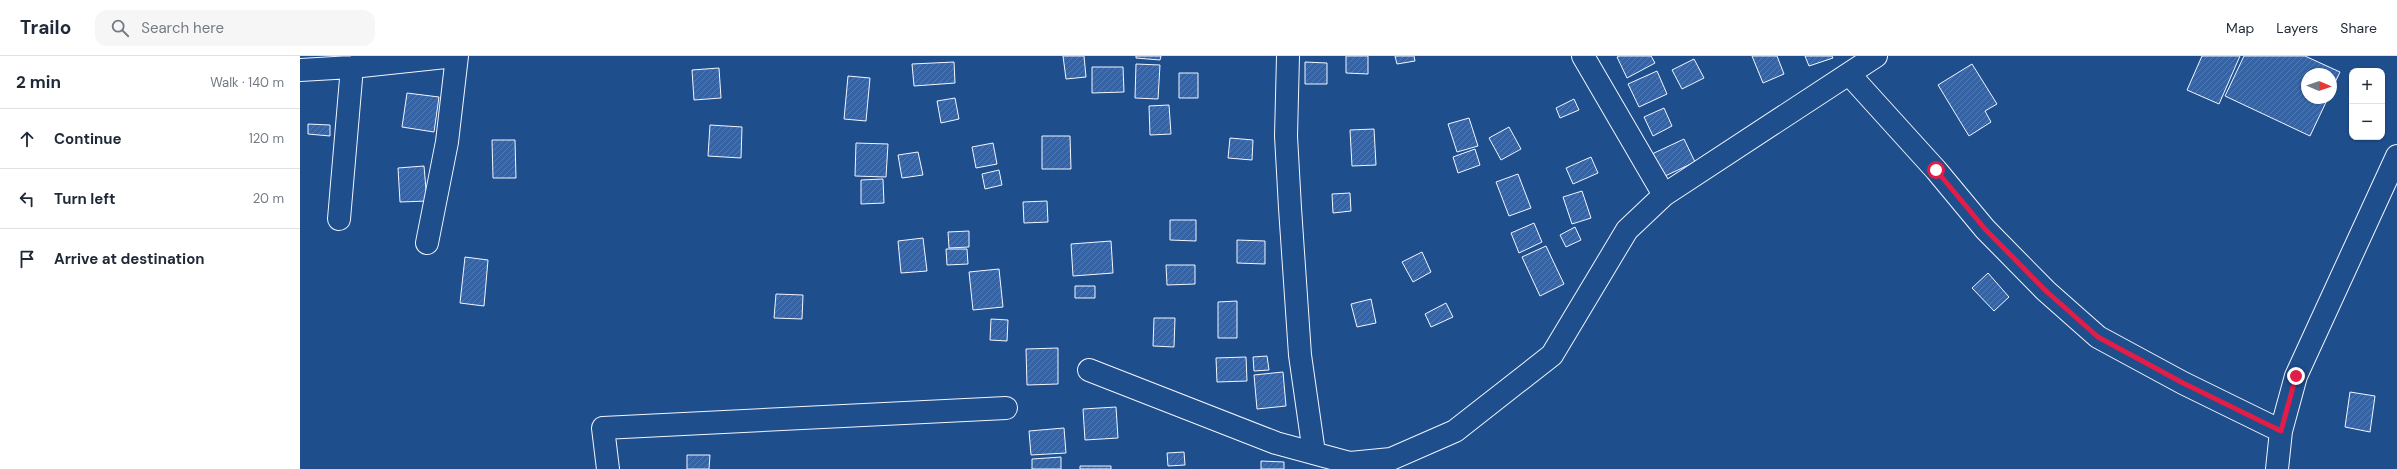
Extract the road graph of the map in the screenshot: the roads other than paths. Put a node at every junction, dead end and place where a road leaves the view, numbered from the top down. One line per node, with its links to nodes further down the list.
1 (456, 56): 5 (street); 13 (street)
2 (1288, 56): 17 (street)
3 (1583, 56): 10 (street)
4 (1876, 56): 8 (street)
5 (399, 59): 6 (street)
6 (352, 67): 7 (street); 12 (street)
7 (300, 70)
8 (1850, 74): 10 (street); 16 (street)
9 (2397, 156): 11 (street)
10 (1664, 196): 17 (street)
11 (2387, 200): 16 (street)
12 (339, 219)
13 (427, 243)
14 (1089, 370): 17 (street)
15 (1006, 408): 18 (street)
16 (2281, 431): 19 (street)
17 (1314, 453)
18 (608, 469)
19 (2277, 469)

